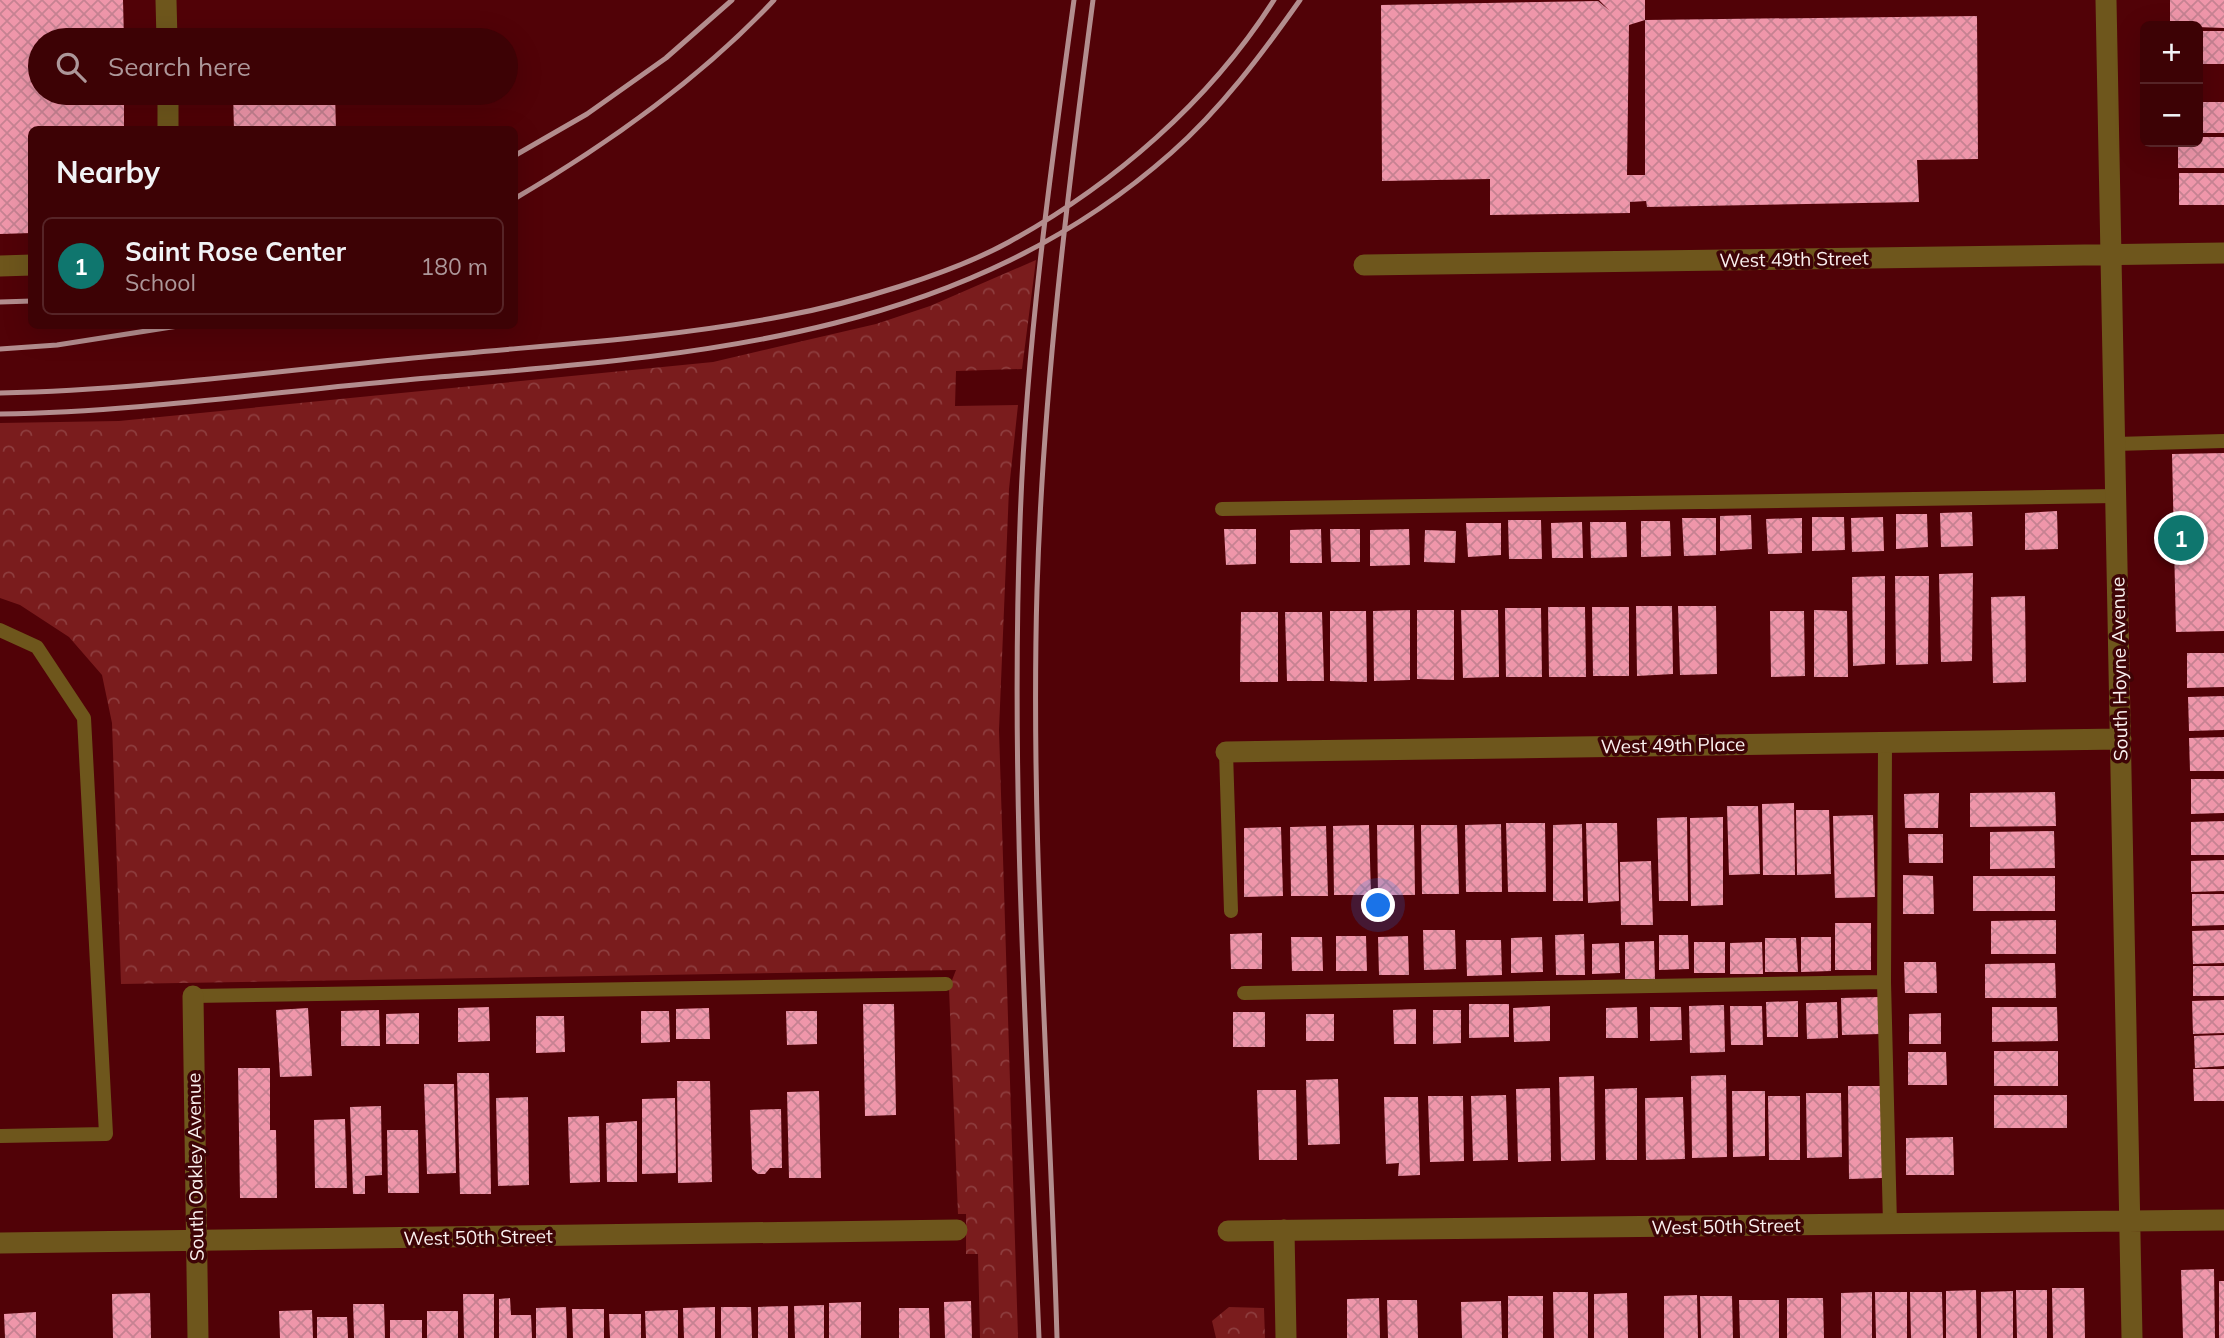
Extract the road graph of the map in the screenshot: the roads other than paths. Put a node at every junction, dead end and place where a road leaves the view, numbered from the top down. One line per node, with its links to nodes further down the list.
1 (166, 0): 3 (street)
2 (2106, 0): 7 (street, South Hoyne Avenue)
3 (167, 28)
4 (168, 105): 5 (street)
5 (168, 126)
6 (2224, 253): 7 (street, West 49th Street)
7 (2111, 254): 9 (street, West 49th Street); 12 (street, South Hoyne Avenue)
8 (28, 265): 10 (street)
9 (1364, 265)
10 (0, 266)
11 (2224, 440): 12 (lane)
12 (2115, 444): 13 (street, South Hoyne Avenue)
13 (2116, 496): 14 (lane); 16 (street, South Hoyne Avenue)
14 (1222, 509)
15 (0, 629): 24 (lane)
16 (2121, 739): 17 (street, West 49th Place); 26 (street, South Hoyne Avenue)
17 (1885, 742): 18 (street, West 49th Place); 20 (lane)
18 (1226, 752): 19 (lane)
19 (1231, 911)
20 (1884, 982): 22 (lane); 27 (lane)
21 (946, 984): 23 (lane)
22 (1244, 993)
23 (193, 996): 31 (street, South Oakley Avenue)
24 (0, 1136)
25 (2224, 1220): 26 (street, West 50th Street)
26 (2129, 1222): 27 (street, West 50th Street); 35 (street, South Hoyne Avenue)
27 (1890, 1224): 29 (street, West 50th Street)
28 (957, 1230): 31 (street, West 50th Street)
29 (1284, 1230): 30 (street, West 50th Street); 34 (street)
30 (1228, 1231)
31 (196, 1241): 32 (street, West 50th Street); 33 (street, South Oakley Avenue)
32 (0, 1243)
33 (198, 1338)
34 (1286, 1338)
35 (2132, 1338)

